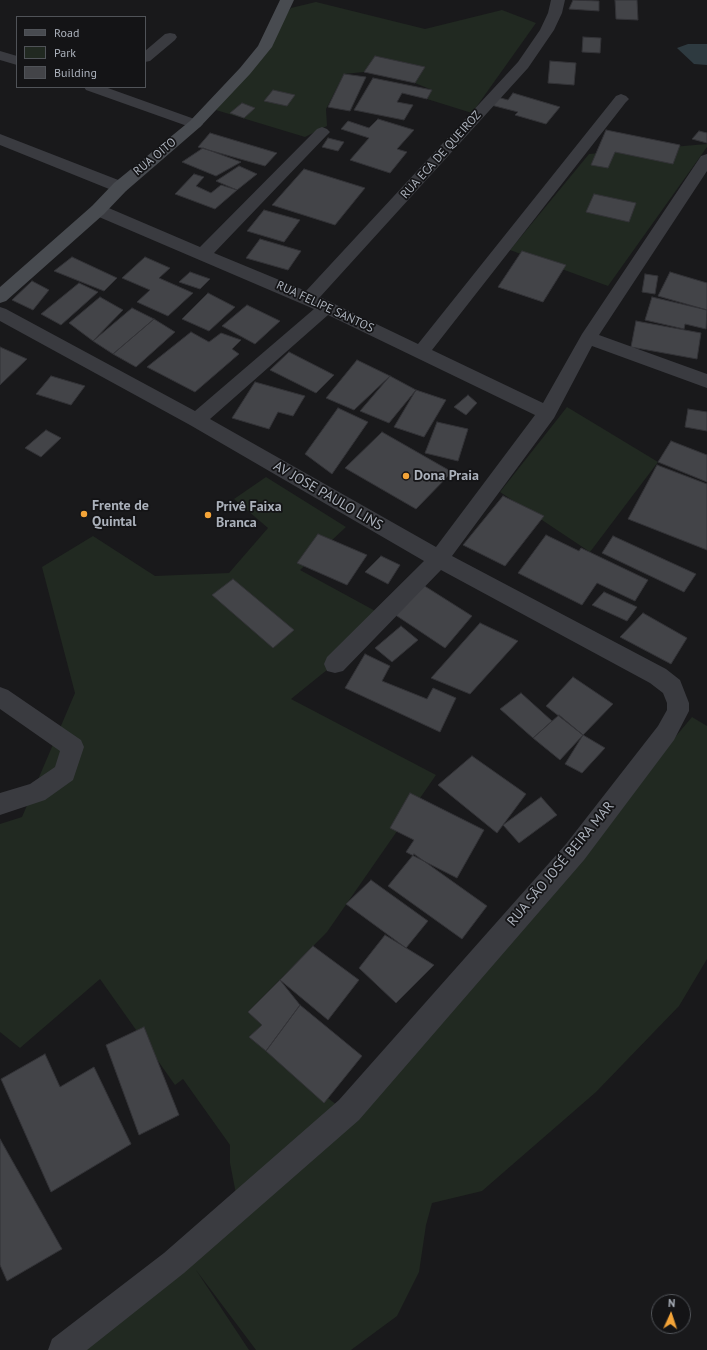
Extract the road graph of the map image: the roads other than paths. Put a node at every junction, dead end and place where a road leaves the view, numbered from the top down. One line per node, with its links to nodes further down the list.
1 (287, 0): 10 (main road, RUA OITO)
2 (558, 0): 18 (street, RUA ECA DE QUEIROZ)
3 (170, 37): 5 (street)
4 (0, 55): 6 (street)
5 (146, 57)
6 (16, 61)
7 (97, 88): 8 (street)
8 (108, 90): 10 (street)
9 (621, 99): 22 (street)
10 (195, 124): 14 (main road, RUA OITO)
11 (322, 132): 16 (street)
12 (0, 139): 14 (street)
13 (707, 159): 21 (street)
14 (120, 187): 15 (main road, RUA OITO)
15 (98, 210): 16 (street, RUA FELIPE SANTOS); 17 (main road, RUA OITO)
16 (203, 254): 18 (street, RUA FELIPE SANTOS)
17 (0, 296)
18 (309, 299): 19 (street, RUA FELIPE SANTOS)
19 (327, 307): 22 (street, RUA FELIPE SANTOS); 25 (street)
20 (0, 313): 25 (street, AV JOSE PAULO LINS)
21 (588, 338): 23 (street); 24 (street)
22 (421, 352): 24 (street, RUA FELIPE SANTOS)
23 (707, 381)
24 (547, 413): 26 (street)
25 (197, 420): 26 (street, AV JOSE PAULO LINS)
26 (439, 559): 27 (street); 28 (street, AV JOSE PAULO LINS)
27 (335, 664)
28 (658, 676): 31 (street, RUA SÃO JOSÉ BEIRA MAR)
29 (0, 697): 30 (street)
30 (0, 804)
31 (63, 1350)

